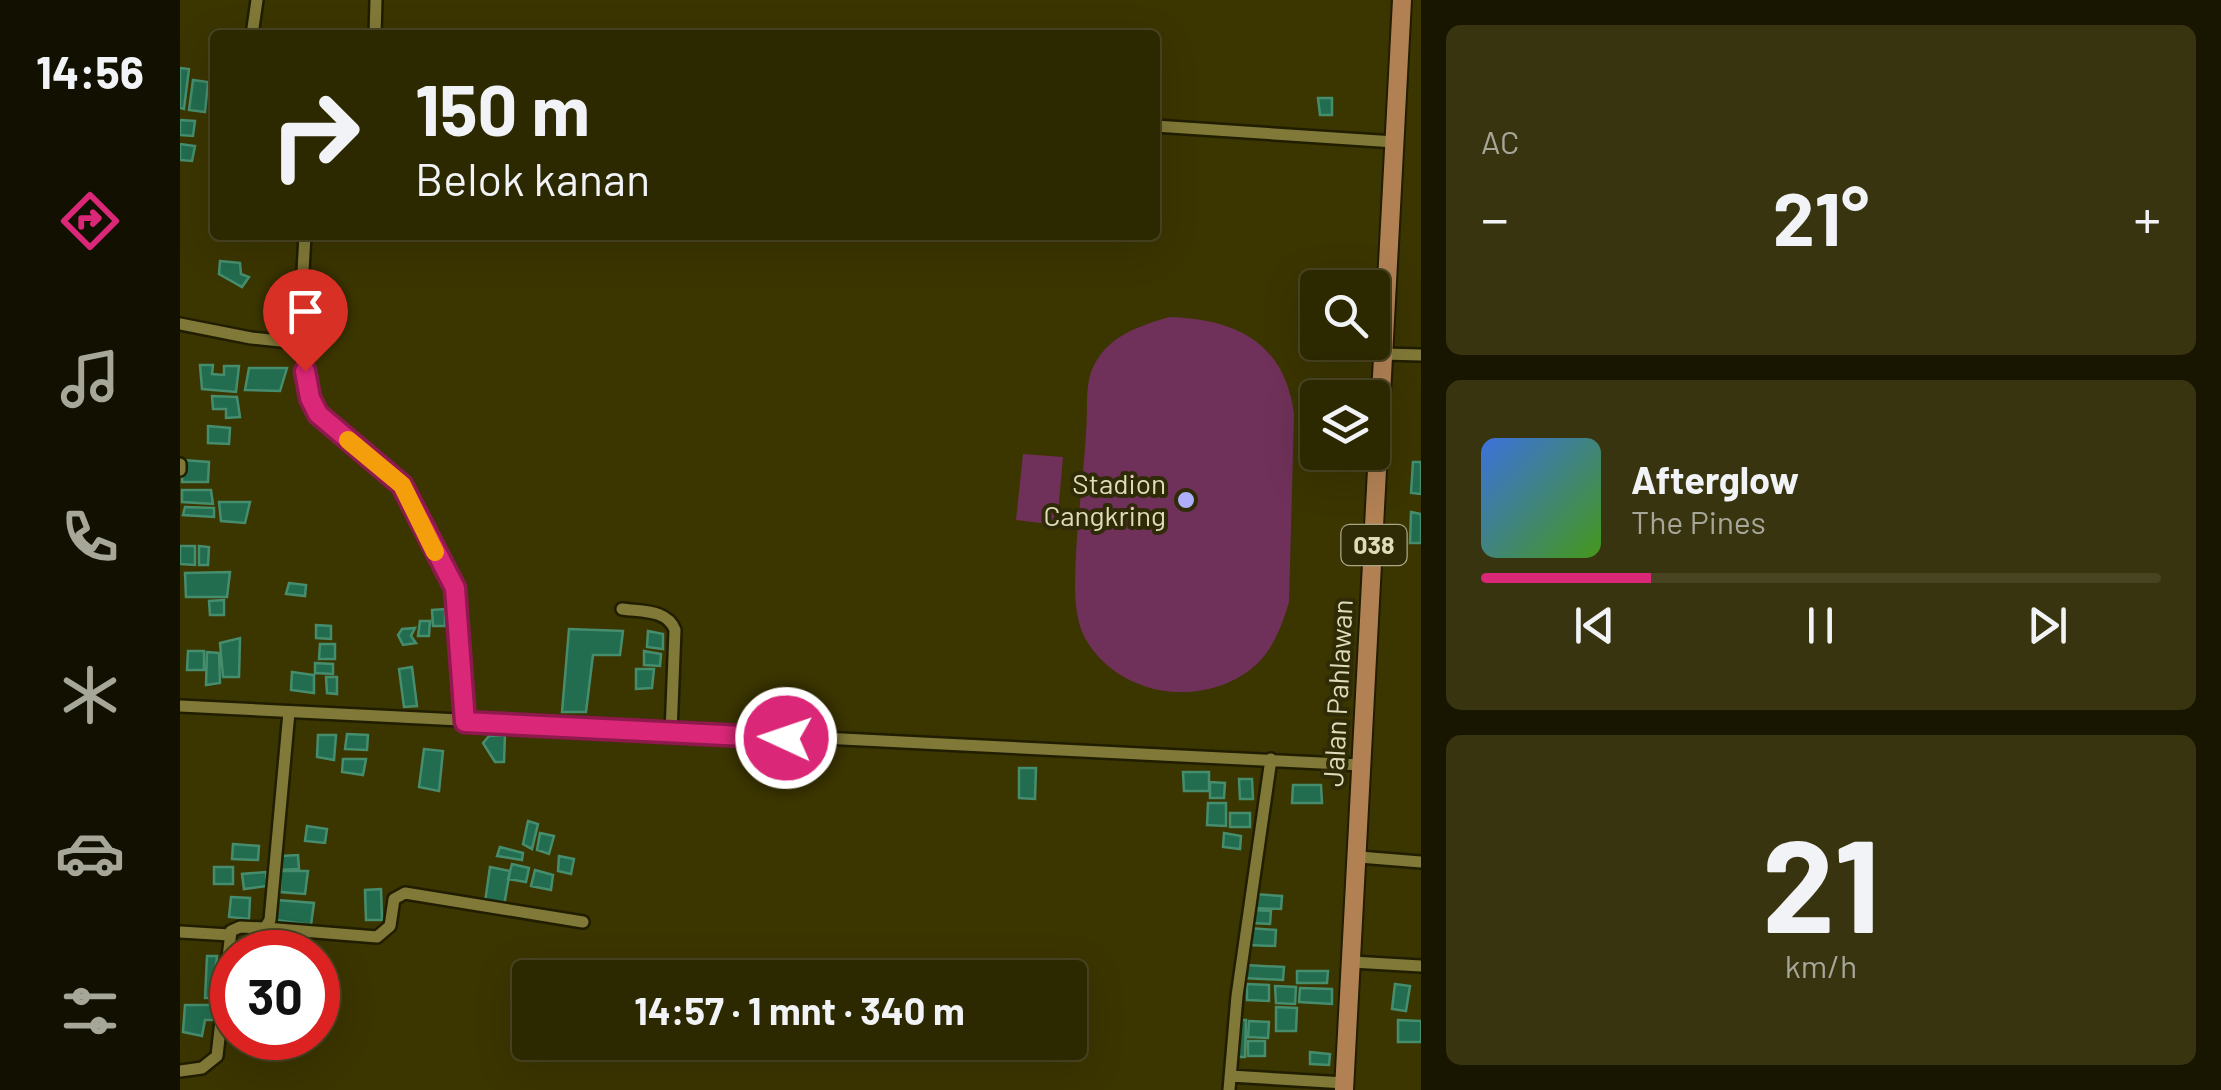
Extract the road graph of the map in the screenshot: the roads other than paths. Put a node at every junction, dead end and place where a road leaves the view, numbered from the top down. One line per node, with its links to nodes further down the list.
1 (257, 0): 4 (street)
2 (376, 0): 5 (street)
3 (1402, 0): 7 (main road, Jalan Pahlawan / 038)
4 (253, 30)
5 (375, 30)
6 (1160, 126): 7 (street)
7 (1394, 142): 9 (main road, Jalan Pahlawan / 038)
8 (305, 240): 11 (street)
9 (1387, 270)
10 (180, 324): 11 (street)
11 (300, 343): 18 (street)
12 (1390, 354): 13 (street)
13 (1421, 355)
14 (1383, 360): 21 (main road, Jalan Pahlawan / 038)
15 (622, 609): 19 (street)
16 (180, 706): 17 (street)
17 (289, 712): 18 (street); 25 (street)
18 (465, 722): 19 (street)
19 (671, 733): 20 (street)
20 (1271, 759): 21 (street); 33 (street)
21 (1361, 765): 22 (main road, Jalan Pahlawan / 038)
22 (1358, 858): 23 (street); 29 (main road, Jalan Pahlawan / 038)
23 (1421, 862)
24 (583, 922): 25 (street)
25 (264, 928): 26 (street)
26 (233, 930)
27 (180, 932): 28 (street)
28 (210, 934)
29 (1352, 962): 30 (street); 34 (main road, Jalan Pahlawan / 038)
30 (1421, 966)
31 (213, 1060): 32 (street)
32 (180, 1071)
33 (1230, 1076): 34 (street); 35 (street)
34 (1344, 1087)
35 (1229, 1090)

